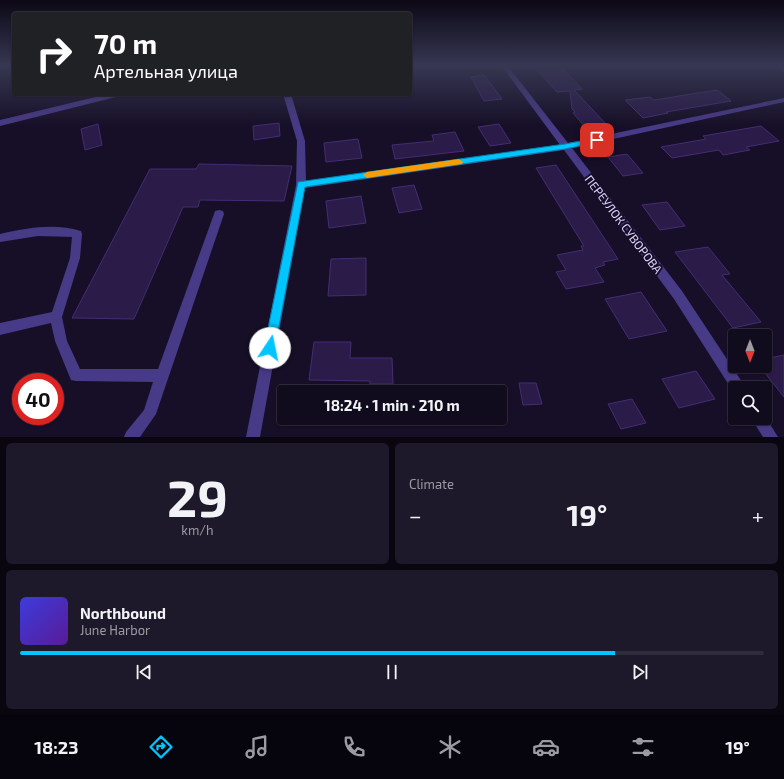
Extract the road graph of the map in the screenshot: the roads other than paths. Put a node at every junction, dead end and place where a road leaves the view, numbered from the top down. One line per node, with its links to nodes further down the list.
1 (519, 85): 6 (street, ПЕРЕУЛОК СУВОРОВА)
2 (109, 96): 5 (street)
3 (288, 96): 7 (street)
4 (784, 100): 6 (street)
5 (0, 123)
6 (565, 147): 7 (street); 13 (street, ПЕРЕУЛОК СУВОРОВА)
7 (301, 185): 16 (street)
8 (219, 214): 12 (street)
9 (0, 238): 10 (street)
10 (56, 317): 11 (street); 12 (street)
11 (0, 329)
12 (162, 376): 15 (street)
13 (734, 381)
14 (763, 425): 17 (street)
15 (132, 437)
16 (253, 437)
17 (771, 437)

